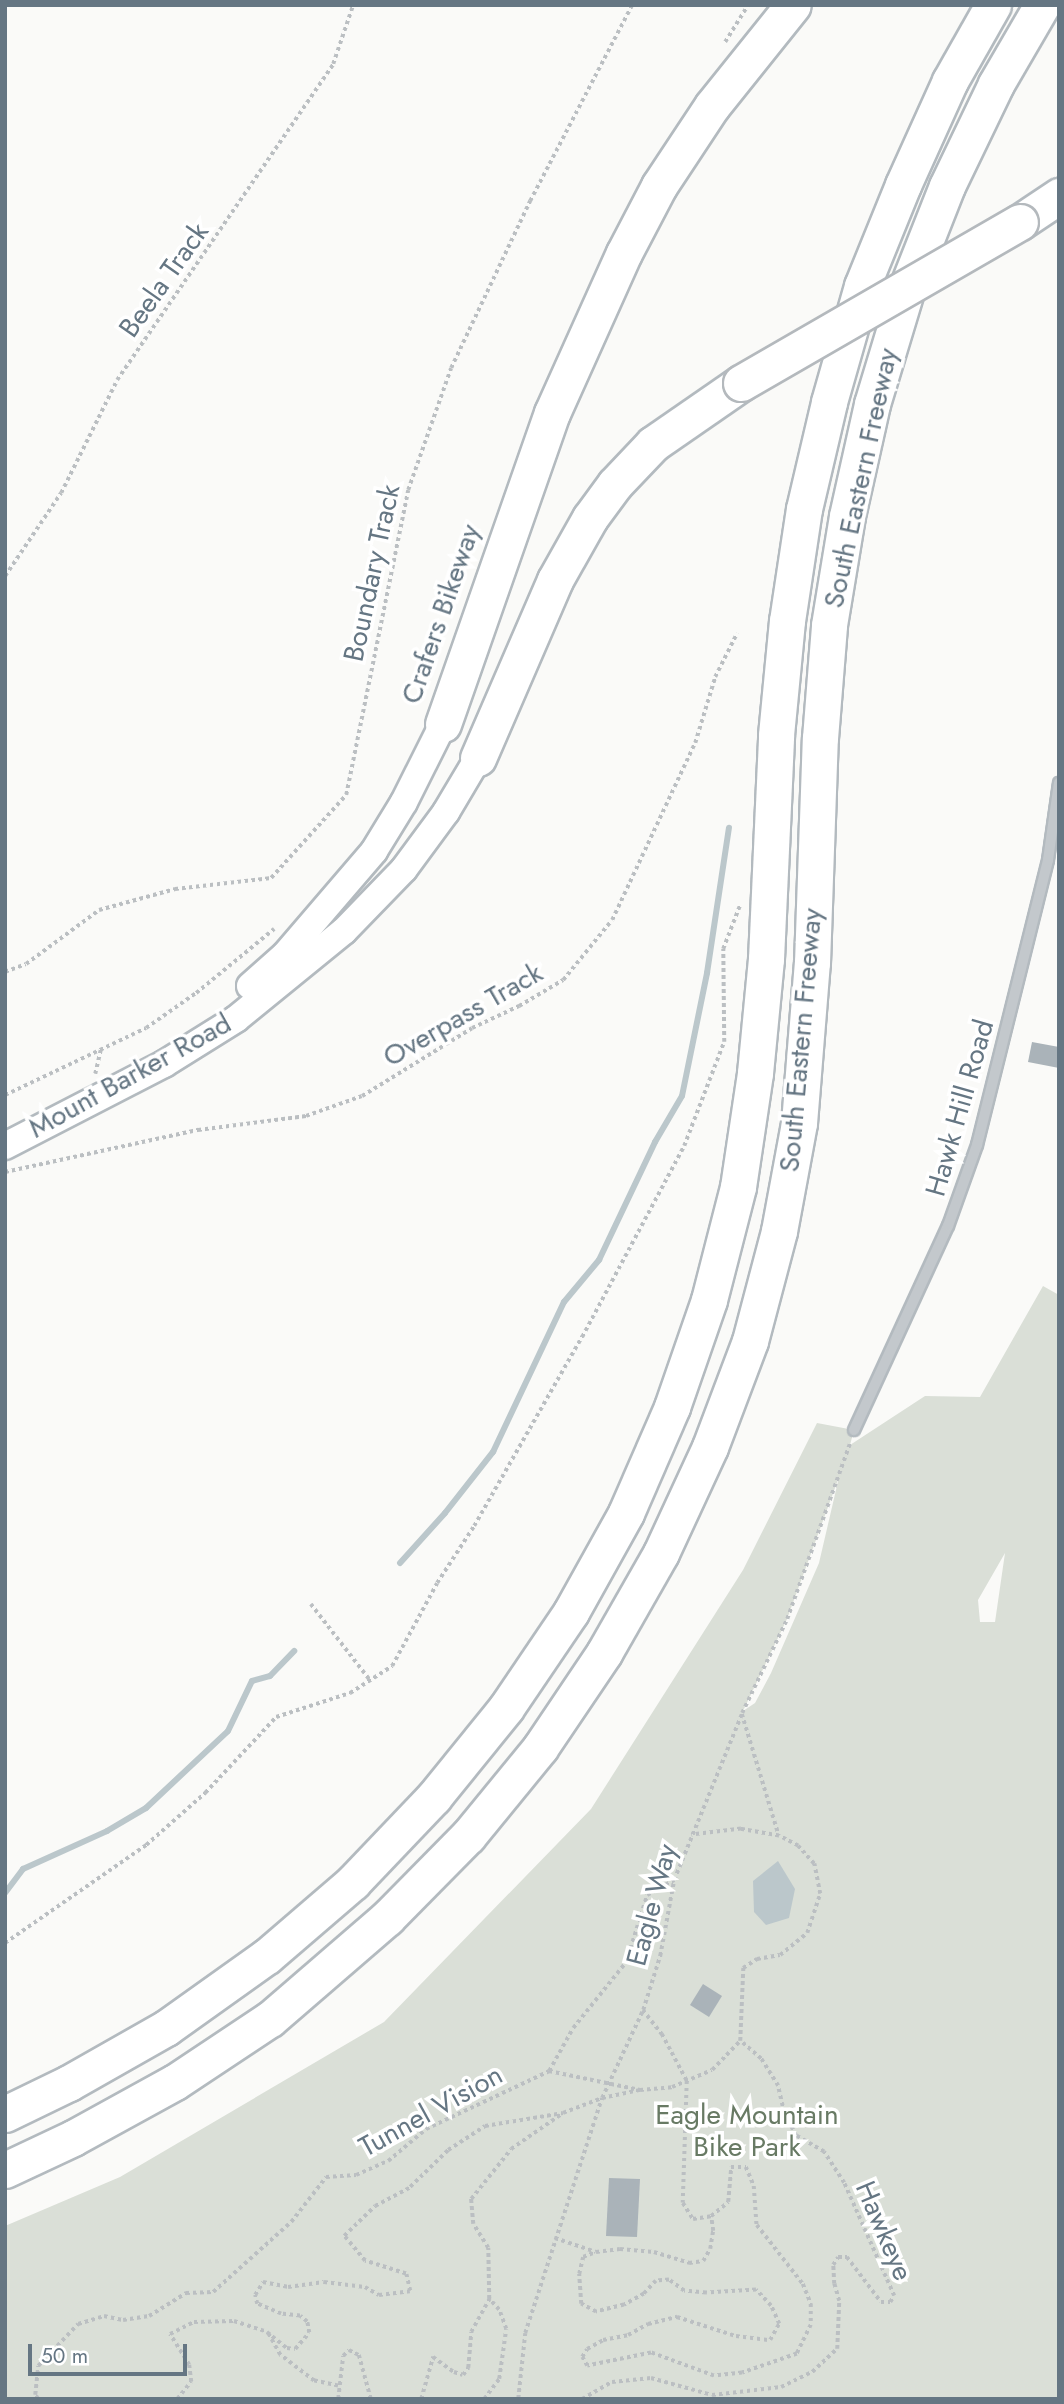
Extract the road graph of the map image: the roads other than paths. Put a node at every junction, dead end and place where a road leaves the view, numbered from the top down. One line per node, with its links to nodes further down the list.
1 (793, 5): 5 (highway)
2 (993, 5): 11 (highway, South Eastern Freeway)
3 (1042, 5): 12 (highway, South Eastern Freeway)
4 (1059, 197): 6 (highway, bridge)
5 (443, 724): 8 (main road, Mount Barker Road)
6 (478, 758): 9 (main road, Mount Barker Road)
7 (1059, 783): 10 (lane, Hawk Hill Road)
8 (5, 1130)
9 (5, 1146)
10 (855, 1430)
11 (5, 2114)
12 (5, 2170)

